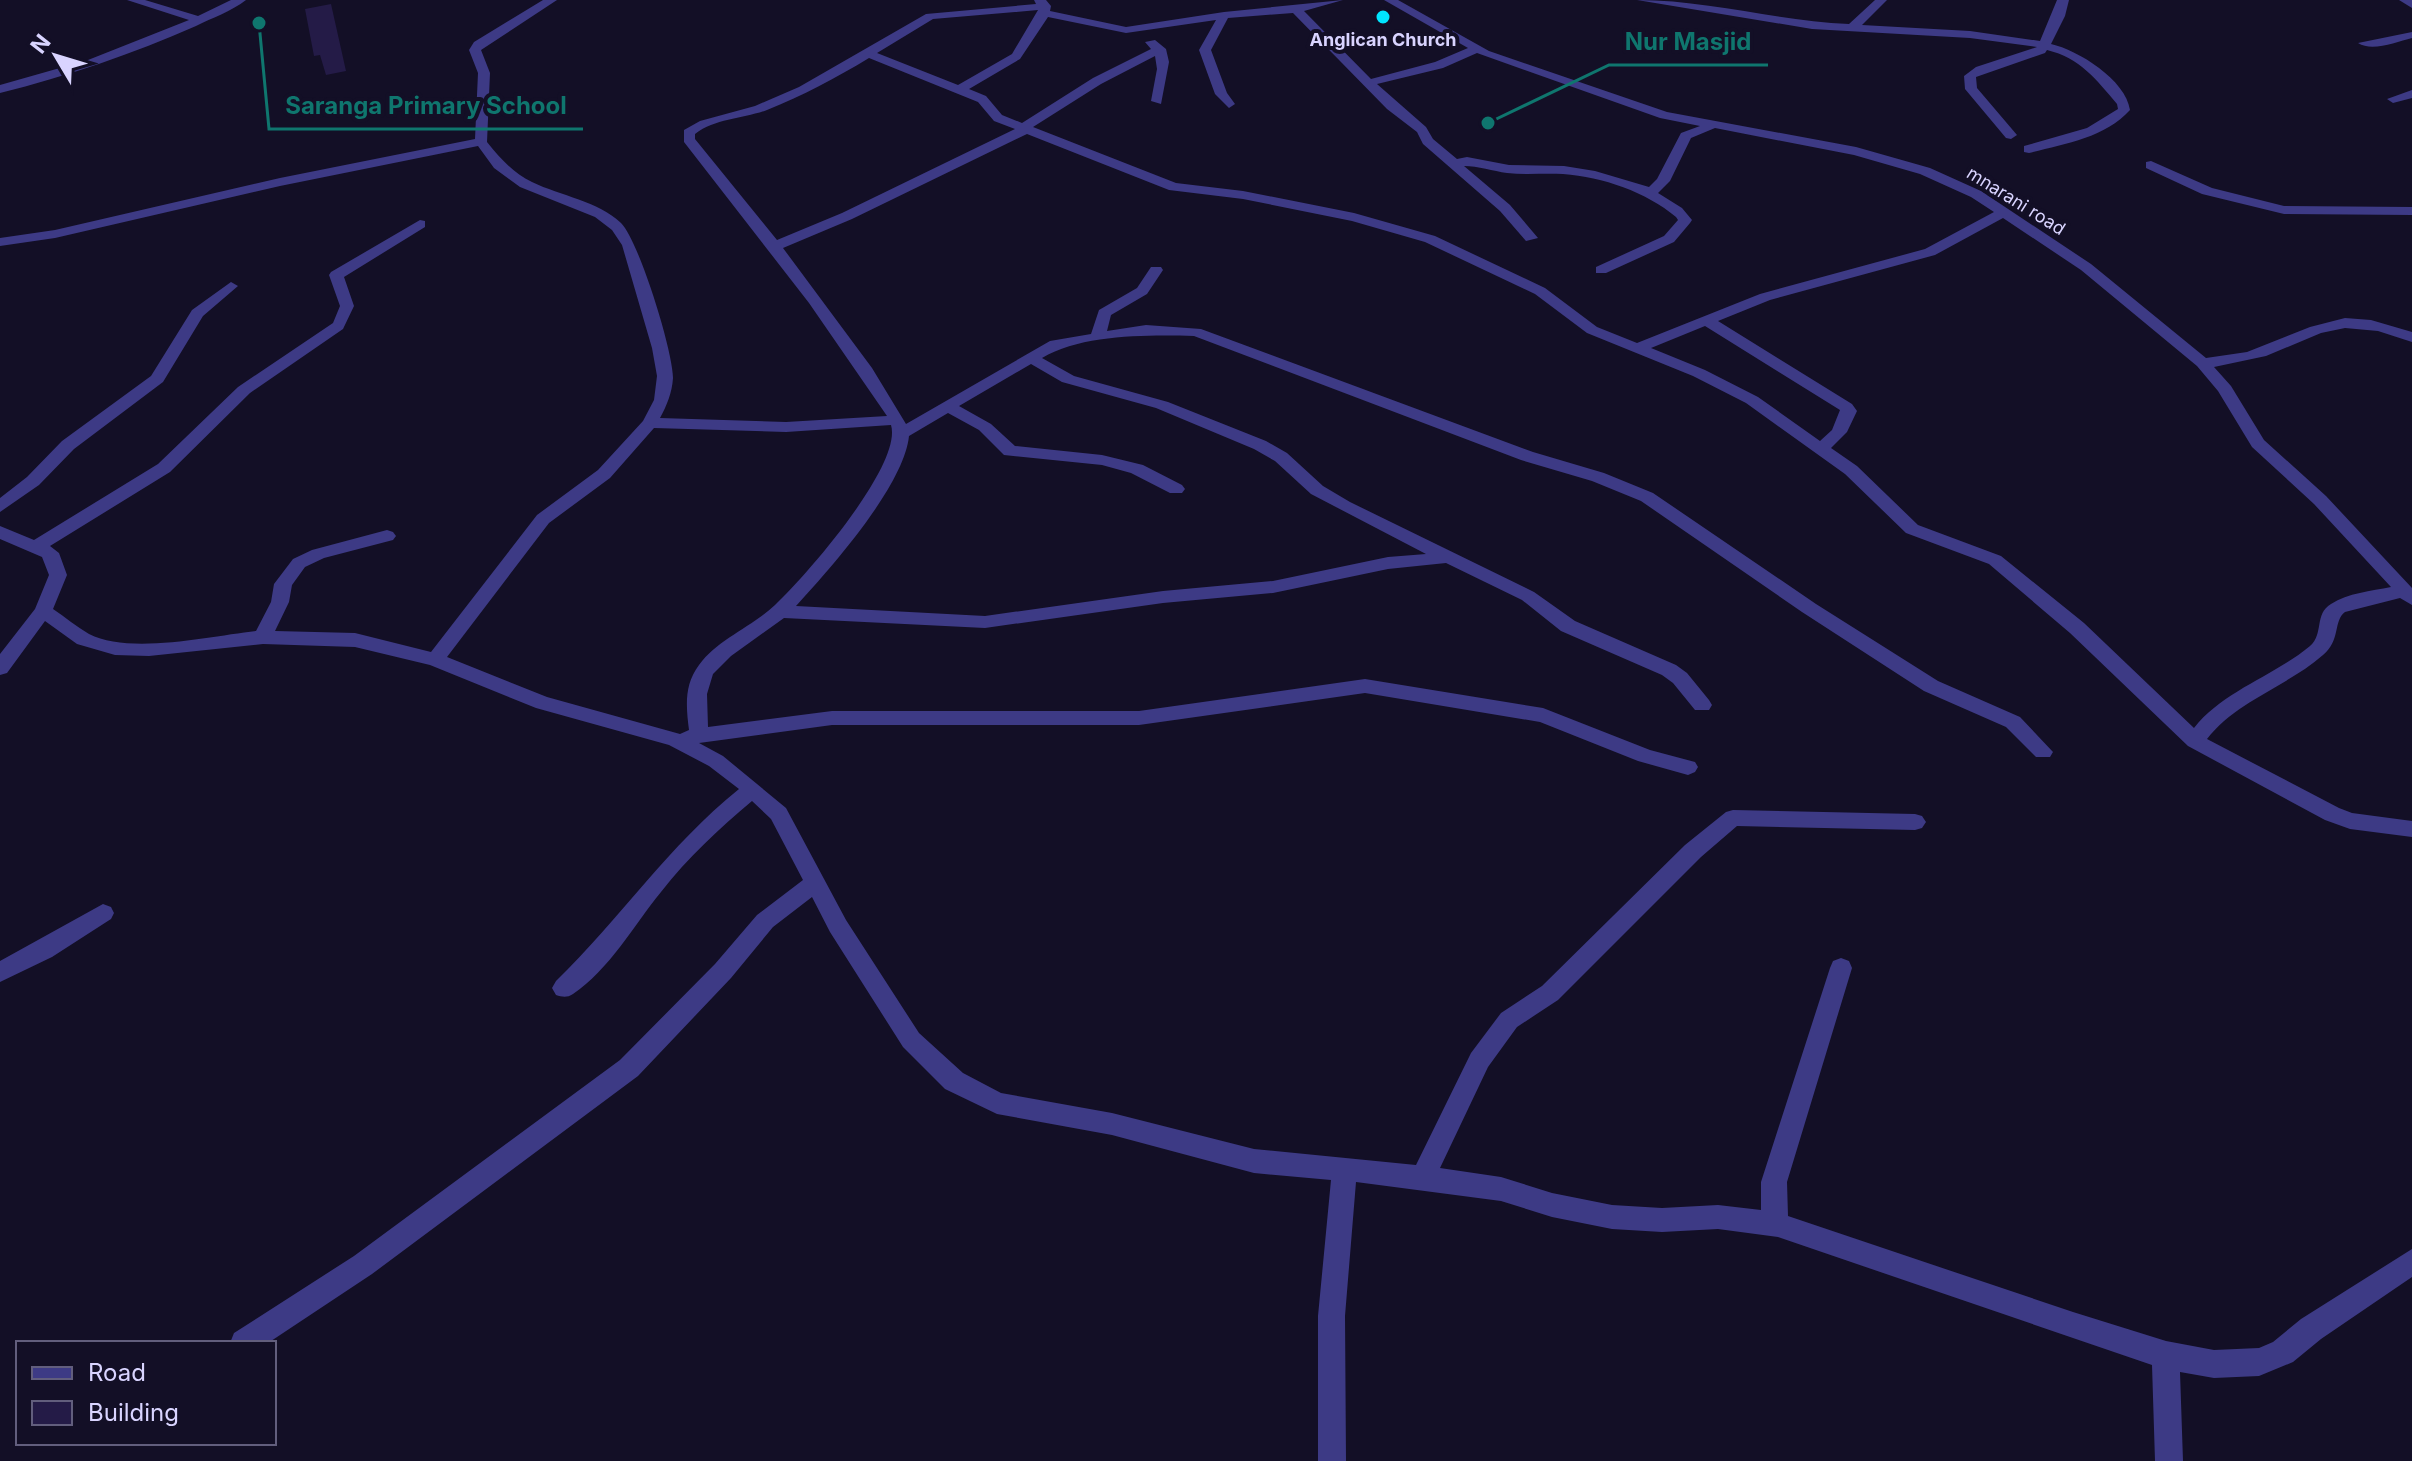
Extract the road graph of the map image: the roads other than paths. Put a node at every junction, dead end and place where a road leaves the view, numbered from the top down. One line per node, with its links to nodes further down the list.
1 (133, 0): 15 (street)
2 (240, 0): 15 (street)
3 (551, 0): 35 (street)
4 (1337, 0): 13 (street)
5 (1390, 0): 22 (street, mnarani road)
6 (1643, 0): 16 (street)
7 (1881, 0): 16 (street)
8 (2063, 0): 20 (street)
9 (2405, 0): 10 (street)
10 (2412, 5)
11 (946, 6): 12 (street); 23 (street)
12 (1043, 6): 17 (street); 26 (street)
13 (1296, 9): 14 (street); 24 (street)
14 (1224, 15): 17 (street); 31 (street)
15 (200, 20): 25 (street)
16 (1852, 28): 20 (street)
17 (1126, 30): 21 (street)
18 (2412, 35): 19 (street)
19 (2364, 43)
20 (2044, 45): 34 (street); 36 (street)
21 (1160, 49): 30 (street); 33 (street)
22 (1477, 49): 24 (street); 32 (street, mnarani road)
23 (868, 54): 26 (street); 45 (street)
24 (1368, 83): 37 (street)
25 (3, 85): 28 (street)
26 (959, 90): 33 (street)
27 (2412, 94): 29 (street)
28 (0, 98)
29 (2393, 99)
30 (1157, 101)
31 (1229, 104)
32 (1712, 125): 39 (street); 41 (street, mnarani road)
33 (1025, 129): 45 (street); 52 (street)
34 (2011, 135)
35 (481, 142): 44 (street); 56 (street)
36 (2029, 149)
37 (1453, 164): 39 (street); 43 (street)
38 (2151, 165): 40 (street)
39 (1651, 192): 47 (street)
40 (2412, 211)
41 (2005, 212): 49 (street); 54 (street, mnarani road)
42 (420, 224): 63 (street)
43 (1531, 238)
44 (0, 242)
45 (776, 246): 57 (street)
46 (1156, 270): 50 (street)
47 (1601, 270)
48 (231, 286): 60 (street)
49 (1705, 320): 52 (street); 58 (street)
50 (1098, 337): 53 (street); 74 (street)
51 (2412, 337): 54 (street)
52 (1638, 348): 58 (street)
53 (1029, 357): 55 (street); 64 (street)
54 (2202, 363): 65 (street, mnarani road)
55 (947, 406): 57 (street); 59 (street)
56 (650, 423): 57 (street); 69 (street)
57 (898, 426): 67 (street)
58 (1821, 449): 73 (street)
59 (1176, 489)
60 (0, 507)
61 (0, 532): 63 (street)
62 (387, 536): 68 (street)
63 (37, 546): 66 (street)
64 (1452, 557): 67 (street); 71 (street)
65 (2408, 595): 73 (street)
66 (43, 611): 68 (street); 70 (street)
67 (779, 611): 72 (street)
68 (263, 637): 69 (street)
69 (435, 660): 72 (street)
70 (0, 668)
71 (1702, 705)
72 (688, 737): 75 (street); 76 (street)
73 (2195, 741): 78 (street)
74 (2043, 752)
75 (1688, 767)
76 (753, 789): 79 (street); 83 (street)
77 (1915, 822): 85 (street)
78 (2412, 829)
79 (816, 882): 84 (street); 88 (street)
80 (103, 913): 82 (street)
81 (1841, 968): 86 (street)
82 (0, 972)
83 (564, 988)
84 (1345, 1171): 85 (street); 90 (street)
85 (1423, 1177): 86 (street)
86 (1776, 1225): 89 (street)
87 (2412, 1262): 89 (street)
88 (247, 1341)
89 (2166, 1355): 91 (street)
90 (1332, 1461)
91 (2169, 1461)

